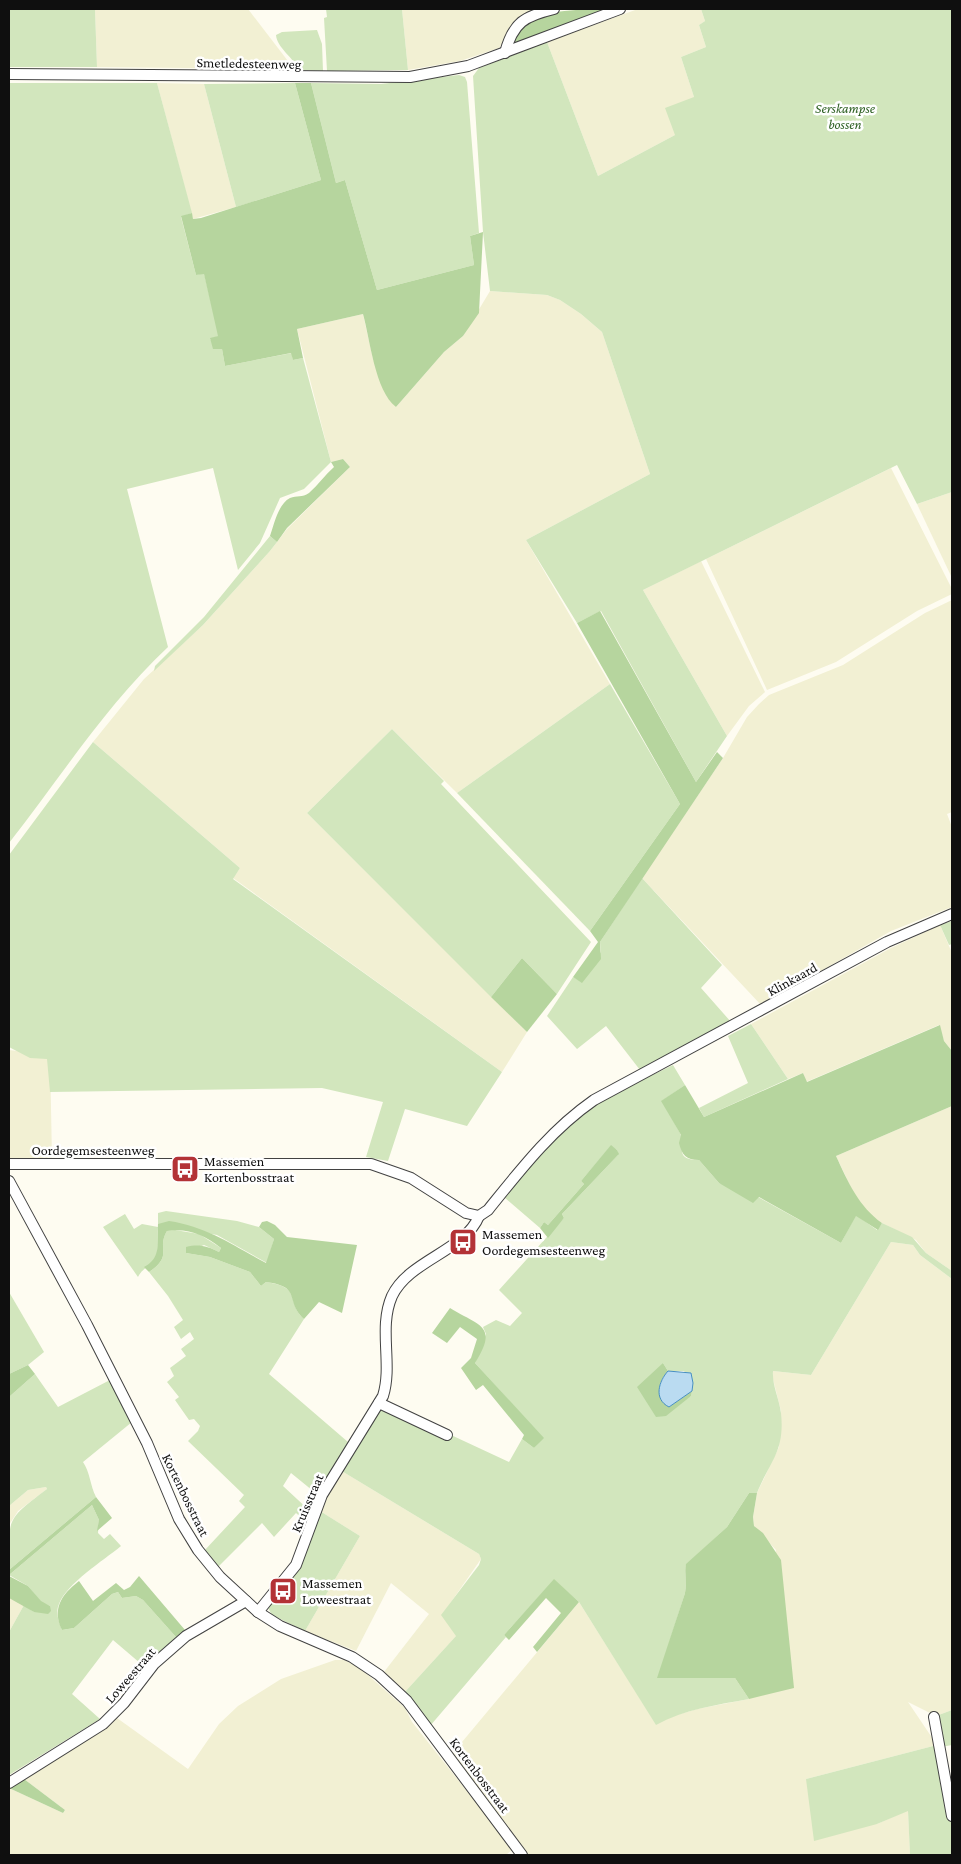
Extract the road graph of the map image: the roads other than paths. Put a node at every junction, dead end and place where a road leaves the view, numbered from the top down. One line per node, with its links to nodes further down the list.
1 (554, 9): 3 (street)
2 (620, 9): 3 (street, Smetledesteenweg)
3 (505, 53): 4 (street, Smetledesteenweg)
4 (9, 74)
5 (952, 914): 8 (street, Klinkaard)
6 (9, 1164): 8 (street, Oordegemsesteenweg)
7 (9, 1181): 11 (street, Kortenbosstraat)
8 (478, 1216): 9 (street, Kruisstraat)
9 (379, 1403): 10 (street); 12 (street, Kruisstraat)
10 (447, 1435)
11 (246, 1601): 12 (street, Kortenbosstraat); 14 (street, Loweestraat)
12 (258, 1612): 16 (street, Kortenbosstraat)
13 (934, 1717): 15 (street)
14 (9, 1783)
15 (952, 1816)
16 (522, 1855)

